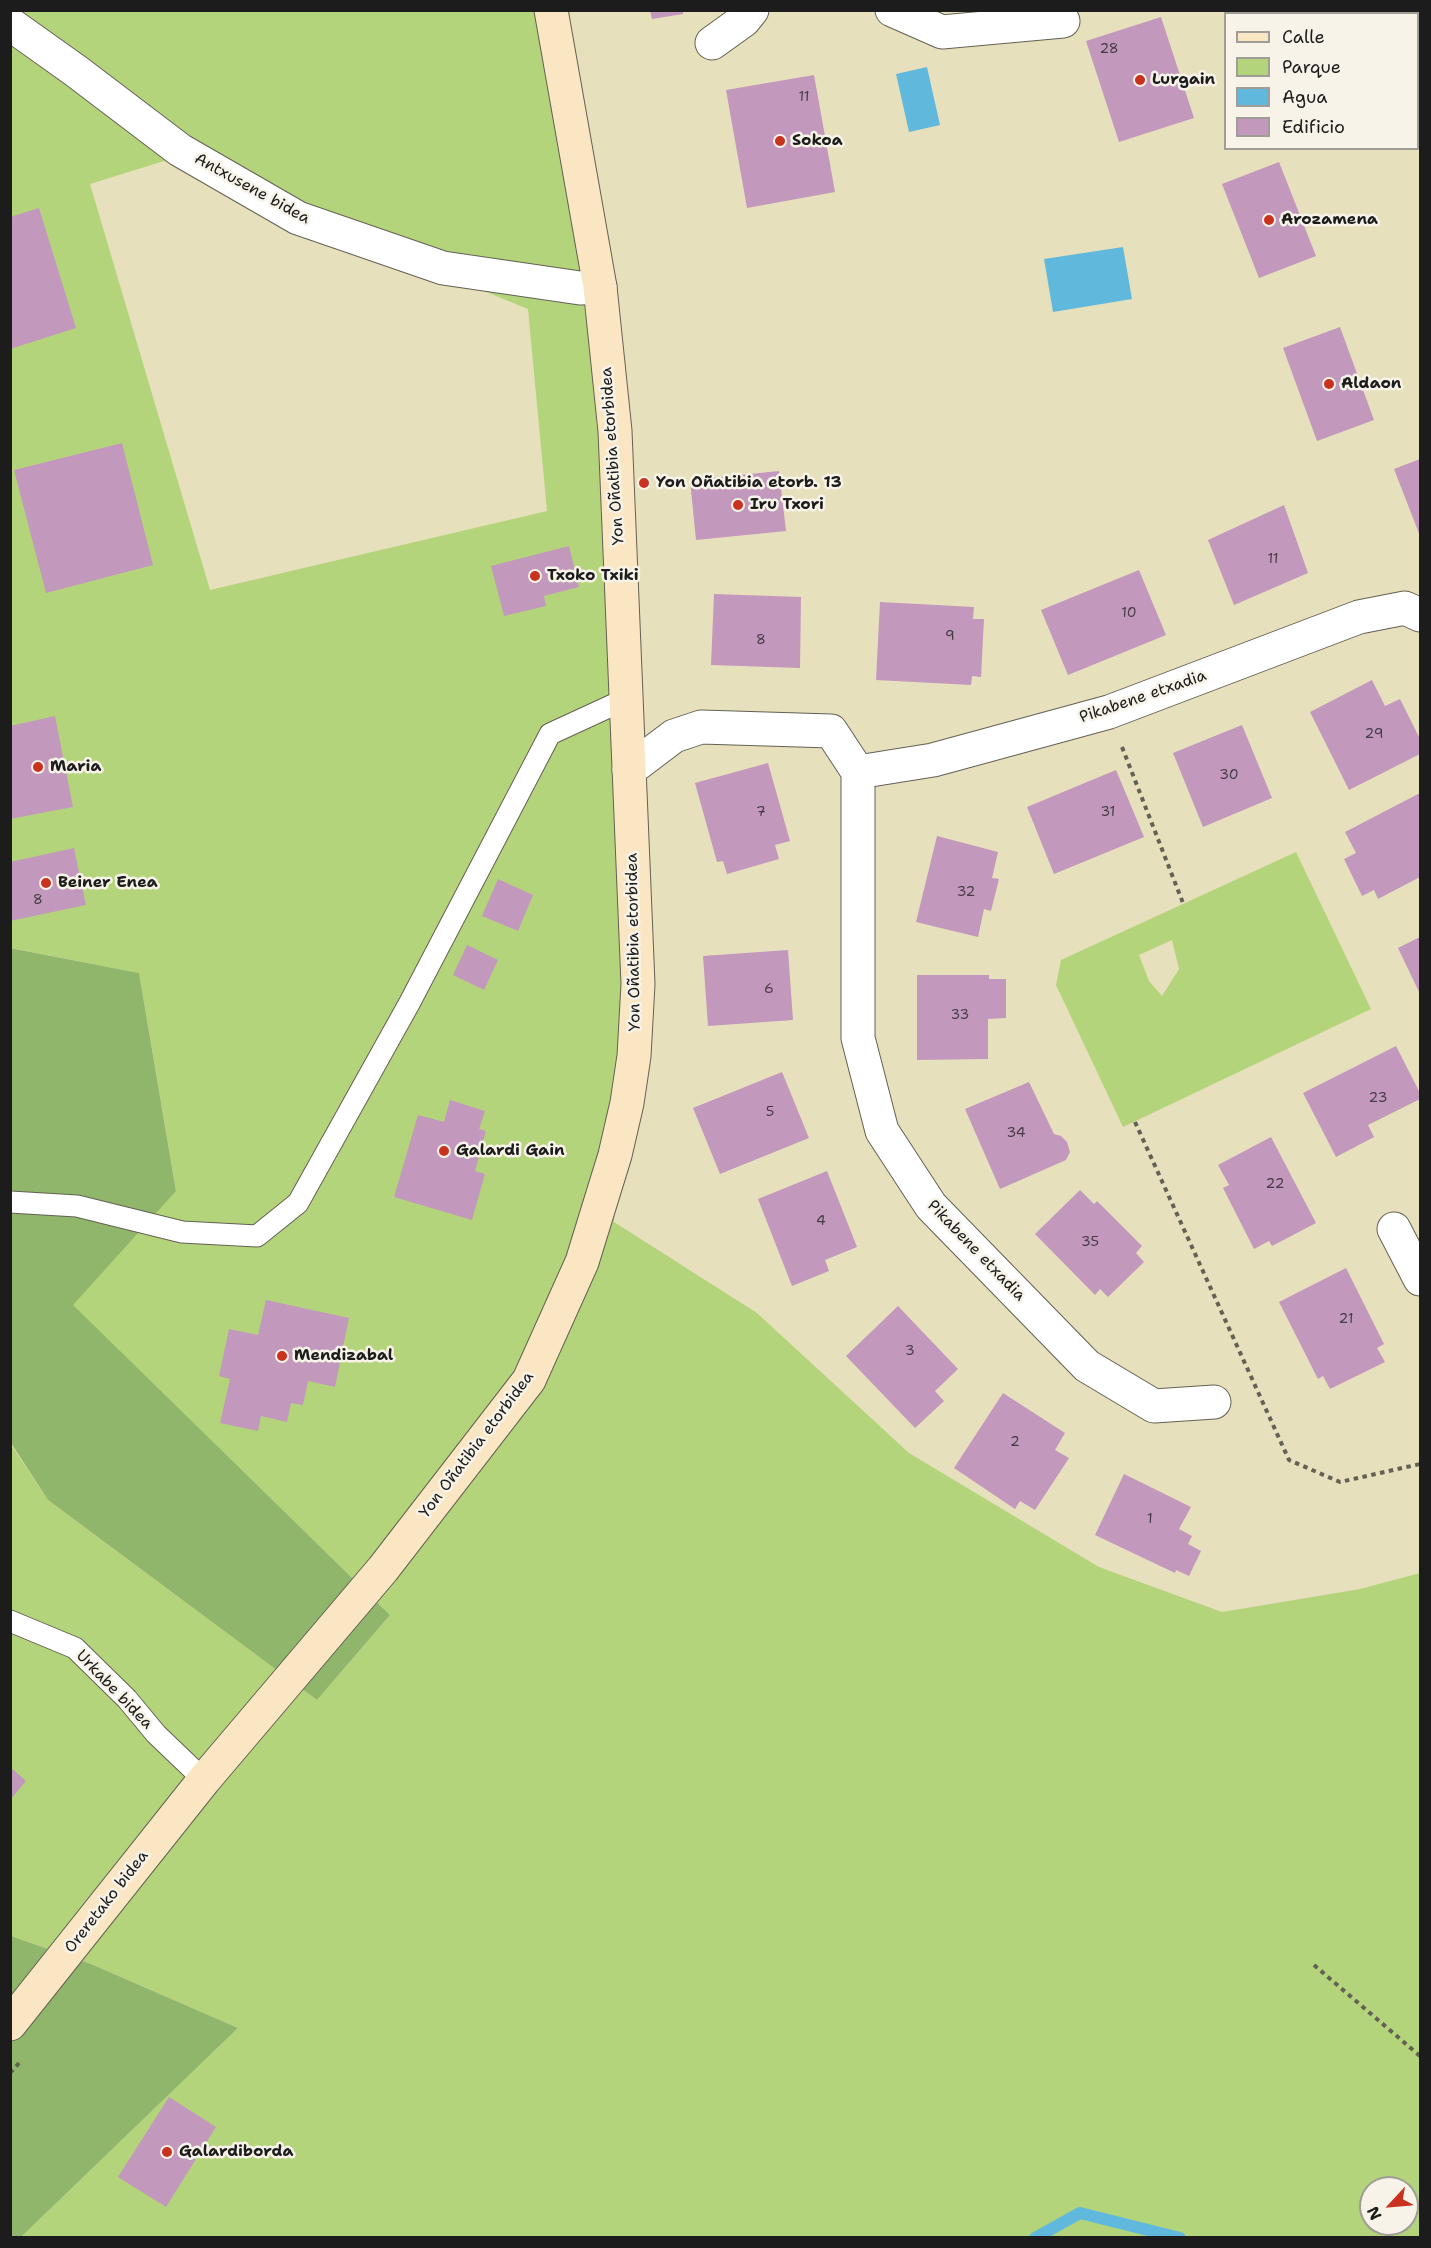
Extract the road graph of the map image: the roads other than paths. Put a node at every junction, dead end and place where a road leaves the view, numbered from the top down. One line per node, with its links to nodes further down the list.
1 (551, 10): 7 (main road, Yon Oñatibia etorbidea)
2 (752, 10): 6 (street)
3 (892, 10): 4 (street)
4 (1063, 21)
5 (10, 24): 7 (street, Antxusene bidea)
6 (712, 44)
7 (600, 287): 9 (main road, Yon Oñatibia etorbidea)
8 (1420, 615): 11 (street, Pikabene etxadia)
9 (626, 699): 10 (main road, Yon Oñatibia etorbidea); 12 (lane)
10 (629, 770): 11 (street); 17 (main road, Yon Oñatibia etorbidea)
11 (858, 772): 15 (street, Pikabene etxadia)
12 (10, 1202)
13 (1394, 1228): 14 (street)
14 (1420, 1279)
15 (1214, 1402)
16 (10, 1621): 17 (lane, Urkabe bidea)
17 (204, 1780): 18 (main road, Oreretako bidea)
18 (10, 2024)

